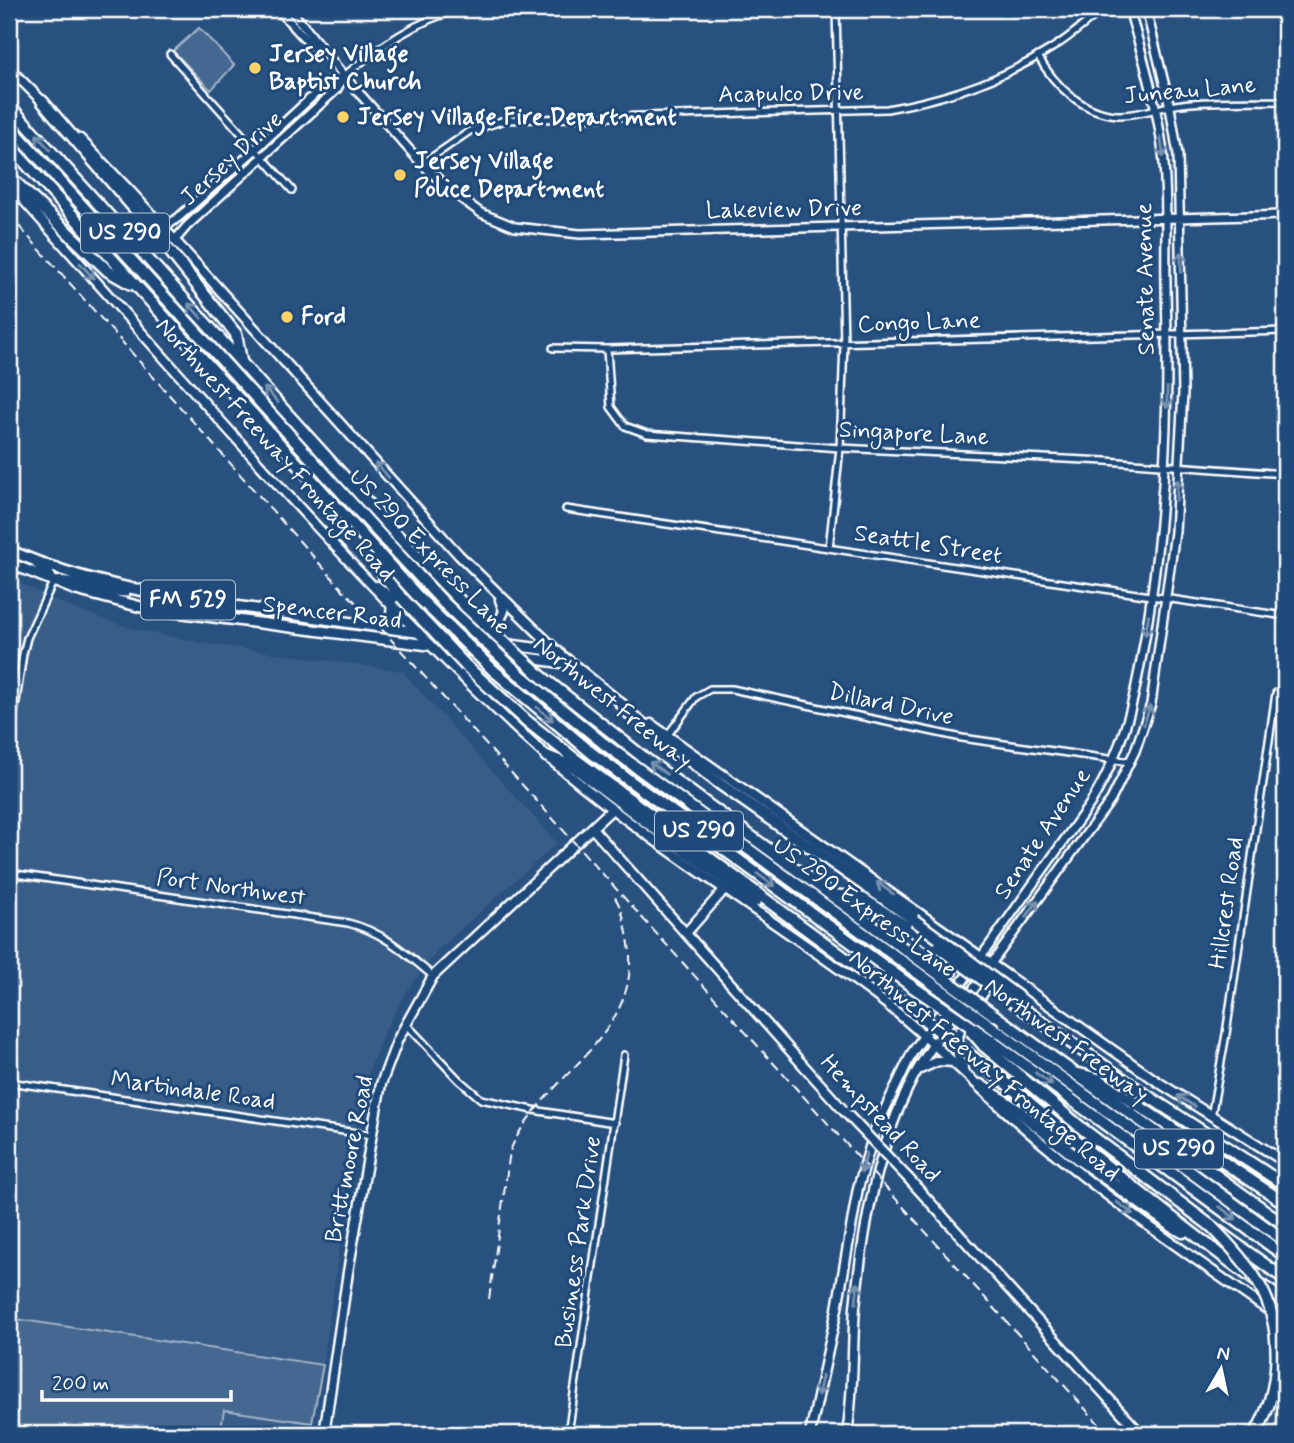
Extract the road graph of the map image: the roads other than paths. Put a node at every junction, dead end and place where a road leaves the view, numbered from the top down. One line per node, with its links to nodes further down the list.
1 (278, 9): 9 (street)
2 (290, 9): 9 (street)
3 (461, 9): 12 (street, Jersey Drive)
4 (835, 9): 18 (street)
5 (1104, 9): 10 (street, Acapulco Drive)
6 (1129, 9): 17 (street, Senate Avenue)
7 (1146, 9): 16 (street, Senate Avenue)
8 (170, 54): 21 (street)
9 (326, 54): 12 (street, Lakeview Drive)
10 (1038, 56): 17 (street, Juneau Lane); 18 (street, Acapulco Drive)
11 (9, 68): 14 (main road)
12 (344, 76): 21 (street, Jersey Drive); 22 (street, Jersey Drive); 23 (street, Lakeview Drive)
13 (1285, 101): 16 (street, Juneau Lane)
14 (42, 102): 30 (main road); 40 (highway)
15 (9, 105): 40 (highway, Northwest Freeway / US 290, one-way to 15)
16 (1170, 107): 17 (street, Juneau Lane); 28 (street, Senate Avenue)
17 (1156, 110): 29 (street, Senate Avenue, one-way to 29)
18 (838, 111): 23 (street, Acapulco Drive); 31 (street)
19 (9, 125): 87 (highway, US 290 Express Lane, bridge)
20 (9, 145): 33 (highway, Northwest Freeway / US 290)
21 (256, 149): 22 (street); 30 (street, Jersey Drive)
22 (263, 156): 26 (street); 32 (street, Jersey Drive)
23 (422, 164): 31 (street, Lakeview Drive)
24 (9, 176): 33 (highway)
25 (9, 184): 51 (main road, Northwest Freeway Frontage Road, one-way to 51)
26 (292, 190)
27 (1285, 215): 28 (street, Lakeview Drive)
28 (1180, 218): 29 (street, Lakeview Drive); 36 (street, Senate Avenue, one-way to 28)
29 (1165, 219): 31 (street, Lakeview Drive); 35 (street, Senate Avenue)
30 (163, 228): 32 (main road)
31 (840, 228): 37 (street)
32 (174, 240): 53 (main road, one-way to 32)
33 (139, 290): 48 (highway, Northwest Freeway / US 290)
34 (1285, 331): 36 (street, Congo Lane)
35 (1167, 333): 36 (street, Congo Lane); 37 (street, Congo Lane); 42 (street, Senate Avenue, one-way to 42)
36 (1182, 333): 43 (street, Senate Avenue)
37 (844, 343): 39 (street, Congo Lane); 41 (street)
38 (553, 348): 39 (street, Congo Lane)
39 (607, 349): 41 (street, Singapore Lane)
40 (241, 362): 75 (highway, Northwest Freeway / US 290, one-way to 40, bridge)
41 (840, 448): 42 (street, Singapore Lane); 46 (street)
42 (1166, 465): 43 (street, Singapore Lane); 55 (street, Senate Avenue)
43 (1179, 466): 44 (street, Singapore Lane); 56 (street, Senate Avenue, one-way to 43)
44 (1285, 474)
45 (566, 509): 46 (street, Seattle Street)
46 (829, 548): 55 (street, Seattle Street)
47 (9, 550): 49 (main road, Spencer Road / FM 529)
48 (375, 551): 78 (highway, bridge); 87 (highway, Northwest Freeway / US 290, one-way to 87, bridge)
49 (30, 559): 52 (main road); 54 (main road, Spencer Road / FM 529)
50 (9, 564): 52 (main road, Spencer Road / FM 529)
51 (358, 572): 53 (main road); 57 (main road, Northwest Freeway Frontage Road)
52 (53, 582): 54 (main road); 61 (main road, Spencer Road / FM 529); 67 (street)
53 (494, 590): 62 (main road)
54 (136, 591): 59 (main road, Spencer Road / FM 529)
55 (1152, 596): 56 (street, Seattle Street); 69 (street, Senate Avenue, one-way to 69)
56 (1167, 598): 58 (street, Seattle Street); 70 (street, Senate Avenue, one-way to 56)
57 (393, 608): 59 (main road); 60 (main road, Northwest Freeway Frontage Road)
58 (1285, 616)
59 (385, 628): 60 (main road, Spencer Road / FM 529)
60 (417, 633): 61 (main road, Northwest Freeway Frontage Road); 62 (main road, Spencer Road / FM 529)
61 (430, 645): 63 (main road, Spencer Road / FM 529); 68 (main road, Northwest Freeway Frontage Road)
62 (557, 651): 63 (main road)
63 (573, 664): 65 (main road)
64 (1276, 693): 97 (street, Hillcrest Road)
65 (621, 704): 66 (main road); 82 (highway, bridge)
66 (667, 736): 69 (street, Dillard Drive); 76 (main road, one-way to 66)
67 (9, 750)
68 (546, 756): 71 (main road, Northwest Freeway Frontage Road); 78 (highway)
69 (1114, 760): 70 (street, Dillard Drive); 79 (street, Senate Avenue)
70 (1130, 762): 80 (street, Senate Avenue, one-way to 70)
71 (611, 810): 72 (main road, Brittmoore Road); 74 (main road, Northwest Freeway Frontage Road)
72 (593, 828): 77 (main road, Hempstead Road); 81 (main road, Brittmoore Road)
73 (9, 873): 81 (street, Port Northwest)
74 (724, 890): 77 (main road); 85 (main road, Northwest Freeway Frontage Road)
75 (830, 894): 84 (highway, bridge); 87 (highway, Northwest Freeway / US 290, bridge)
76 (941, 927): 79 (main road); 85 (main road)
77 (686, 933): 115 (main road, Hempstead Road, bridge)
78 (828, 946): 106 (highway, bridge)
79 (981, 957): 80 (main road); 88 (main road, Senate Avenue)
80 (991, 964): 83 (main road); 89 (main road, Senate Avenue)
81 (433, 976): 86 (main road, Brittmoore Road)
82 (1000, 983): 83 (main road); 84 (highway, bridge); 93 (main road)
83 (1021, 985): 97 (main road, one-way to 83)
84 (1018, 1002): 101 (highway)
85 (889, 1007): 88 (main road, Northwest Freeway Frontage Road)
86 (406, 1024): 98 (street); 99 (main road, Brittmoore Road)
87 (993, 1034): 94 (highway, Northwest Freeway / US 290); 104 (highway); 105 (highway, US 290 Express Lane); 107 (highway, Northwest Freeway / US 290, one-way to 107)
88 (923, 1035): 89 (main road, Northwest Freeway Frontage Road); 113 (main road, Senate Avenue, one-way to 113)
89 (934, 1043): 91 (main road, Northwest Freeway Frontage Road); 92 (main road, Senate Avenue)
90 (624, 1055): 98 (street, Business Park Drive)
91 (954, 1062): 92 (main road); 93 (main road, Northwest Freeway Frontage Road)
92 (918, 1070): 114 (main road, Senate Avenue, one-way to 92)
93 (967, 1073): 96 (main road, Northwest Freeway Frontage Road)
94 (1073, 1073): 102 (highway); 103 (highway, Northwest Freeway / US 290)
95 (9, 1082): 99 (street, Martindale Road)
96 (980, 1085): 106 (highway); 110 (main road, Northwest Freeway Frontage Road, one-way to 110)
97 (1211, 1118): 100 (main road)
98 (615, 1123): 112 (street, Business Park Drive)
99 (371, 1135): 111 (main road, Brittmoore Road)
100 (1285, 1162)
101 (1285, 1185)
102 (1285, 1203)
103 (1285, 1225)
104 (1211, 1226): 108 (highway, bridge); 116 (highway, bridge)
105 (1285, 1241)
106 (1202, 1242): 109 (highway)
107 (1285, 1256)
108 (1285, 1279)
109 (1285, 1302)
110 (1285, 1322)
111 (324, 1434)
112 (568, 1434)
113 (810, 1434)
114 (847, 1434)
115 (1141, 1434)
116 (1255, 1434)

